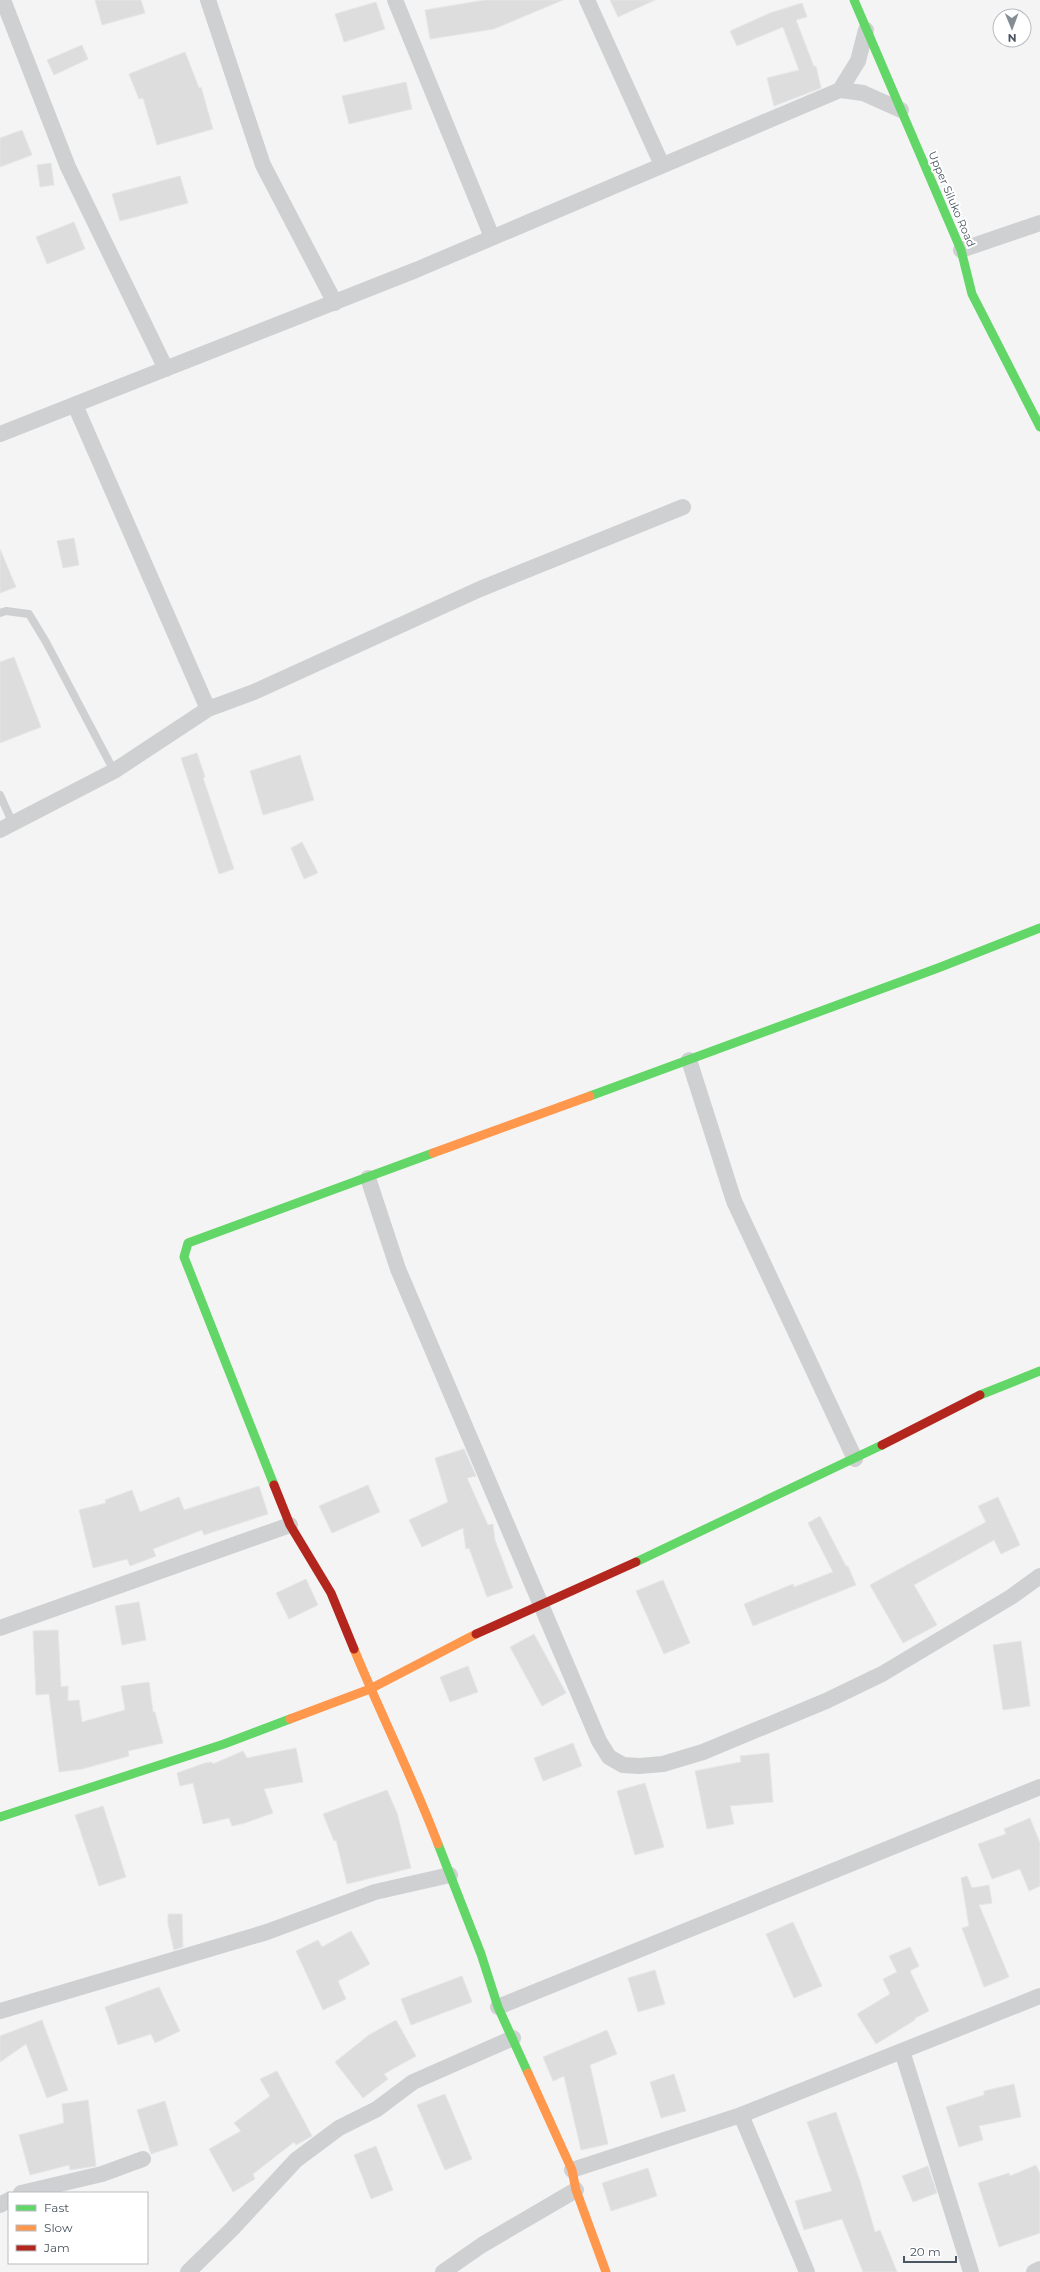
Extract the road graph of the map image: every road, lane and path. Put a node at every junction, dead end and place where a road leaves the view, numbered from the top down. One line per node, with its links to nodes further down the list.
1 (3, 0): 14 (street)
2 (208, 0): 13 (street)
3 (395, 0): 11 (street)
4 (587, 0): 9 (street)
5 (854, 0): 6 (street, Upper Siluko Road)
6 (866, 30): 7 (street); 8 (street, Upper Siluko Road)
7 (840, 90): 8 (street); 9 (street)
8 (901, 110): 12 (street, Upper Siluko Road)
9 (662, 165): 11 (street)
10 (1040, 223): 12 (street)
11 (492, 237): 13 (street)
12 (961, 250): 16 (street, Upper Siluko Road)
13 (335, 303): 14 (street)
14 (166, 369): 15 (street)
15 (75, 405): 17 (street); 20 (street)
16 (1040, 427)
17 (0, 434)
18 (683, 507): 20 (street)
19 (0, 613): 21 (lane)
20 (208, 709): 21 (street)
21 (114, 771): 23 (street)
22 (0, 795): 23 (lane)
23 (7, 827)
24 (1040, 928): 25 (street)
25 (689, 1060): 26 (street); 28 (street)
26 (368, 1178): 29 (street); 31 (street)
27 (1040, 1372): 28 (street)
28 (855, 1459): 31 (street)
29 (290, 1525): 32 (street); 33 (street)
30 (1040, 1576): 31 (street)
31 (541, 1605): 33 (street)
32 (0, 1628)
33 (370, 1689): 35 (street); 36 (street)
34 (1040, 1788): 38 (street)
35 (0, 1817)
36 (450, 1875): 38 (street); 39 (street)
37 (1040, 1996): 41 (street)
38 (498, 2007): 40 (street)
39 (0, 2011)
40 (513, 2038): 44 (street); 48 (street)
41 (902, 2051): 42 (street); 52 (street)
42 (741, 2115): 44 (street); 51 (street)
43 (143, 2159): 46 (street)
44 (572, 2170): 45 (street)
45 (576, 2190): 49 (street); 50 (street)
46 (25, 2192)
47 (1040, 2269): 53 (street)
48 (188, 2272)
49 (443, 2272)
50 (606, 2272)
51 (807, 2272)
52 (972, 2272)
53 (1034, 2272)

